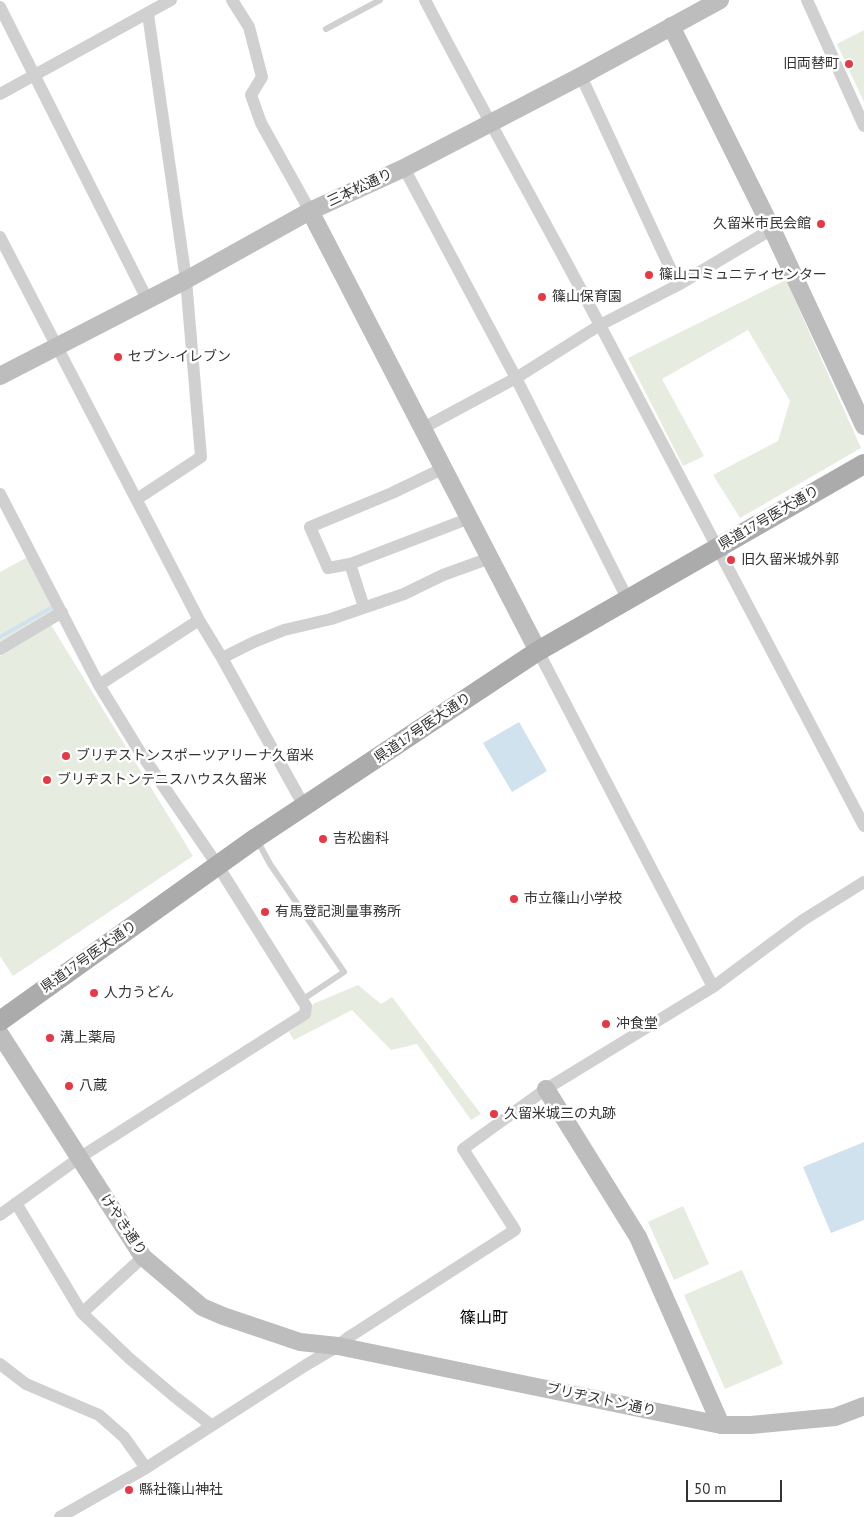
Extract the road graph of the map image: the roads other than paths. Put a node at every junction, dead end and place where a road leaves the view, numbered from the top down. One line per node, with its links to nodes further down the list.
1 (172, 0): 8 (street)
2 (232, 0): 17 (street)
3 (380, 0): 10 (lane)
4 (424, 0): 14 (street)
5 (720, 0): 9 (street, 三本松通り)
6 (807, 0): 15 (street)
7 (0, 7): 11 (street)
8 (148, 14): 11 (street); 20 (street)
9 (671, 26): 12 (street, 三本松通り); 18 (street)
10 (326, 29)
11 (36, 75): 13 (street); 22 (street)
12 (581, 76): 14 (street, 三本松通り); 21 (street)
13 (0, 94)
14 (490, 124): 16 (street, 三本松通り); 23 (street)
15 (864, 126)
16 (404, 168): 17 (street, 三本松通り); 26 (street)
17 (310, 212): 20 (street, 三本松通り); 28 (street)
18 (772, 229): 21 (street); 27 (street)
19 (0, 237): 24 (street)
20 (186, 280): 22 (street, 三本松通り); 32 (street)
21 (678, 285): 23 (street)
22 (148, 299): 24 (street, 三本松通り)
23 (600, 325): 26 (street); 34 (street)
24 (57, 346): 25 (street, 三本松通り); 32 (street)
25 (0, 376)
26 (516, 378): 28 (street); 37 (street)
27 (864, 426)
28 (423, 428): 30 (street)
29 (864, 464): 34 (main road, 県道17号医大通り)
30 (444, 468): 33 (street); 36 (street)
31 (0, 494): 39 (street)
32 (138, 499): 40 (street)
33 (470, 518): 35 (street); 36 (street)
34 (716, 548): 37 (main road, 県道17号医大通り); 46 (street)
35 (490, 558): 38 (street); 42 (street)
36 (350, 564): 38 (street)
37 (628, 600): 42 (main road, 県道17号医大通り)
38 (364, 607): 43 (street)
39 (62, 612): 41 (street); 44 (street)
40 (199, 620): 43 (street); 44 (street)
41 (0, 649)
42 (538, 651): 45 (main road, 県道17号医大通り); 50 (street)
43 (222, 658): 45 (street)
44 (99, 685): 48 (street)
45 (304, 806): 47 (main road, 県道17号医大通り)
46 (864, 826)
47 (256, 838): 48 (main road, 県道17号医大通り); 51 (lane)
48 (218, 866): 51 (street); 52 (main road, 県道17号医大通り)
49 (864, 882): 50 (street)
50 (713, 987): 54 (street)
51 (302, 1000): 55 (street)
52 (0, 1021)
53 (0, 1034): 55 (street, けやき通り)
54 (546, 1089): 60 (street); 64 (street)
55 (79, 1158): 56 (street); 58 (street, けやき通り)
56 (16, 1203): 57 (street); 59 (street)
57 (0, 1215)
58 (143, 1257): 59 (street); 60 (street, けやき通り)
59 (82, 1313): 63 (street)
60 (338, 1346): 63 (street); 64 (street, ブリヂストン通り)
61 (0, 1364): 65 (street)
62 (864, 1406): 64 (street, ブリヂストン通り)
63 (211, 1425): 65 (street)
64 (720, 1425)
65 (146, 1468): 66 (street)
66 (60, 1517)

